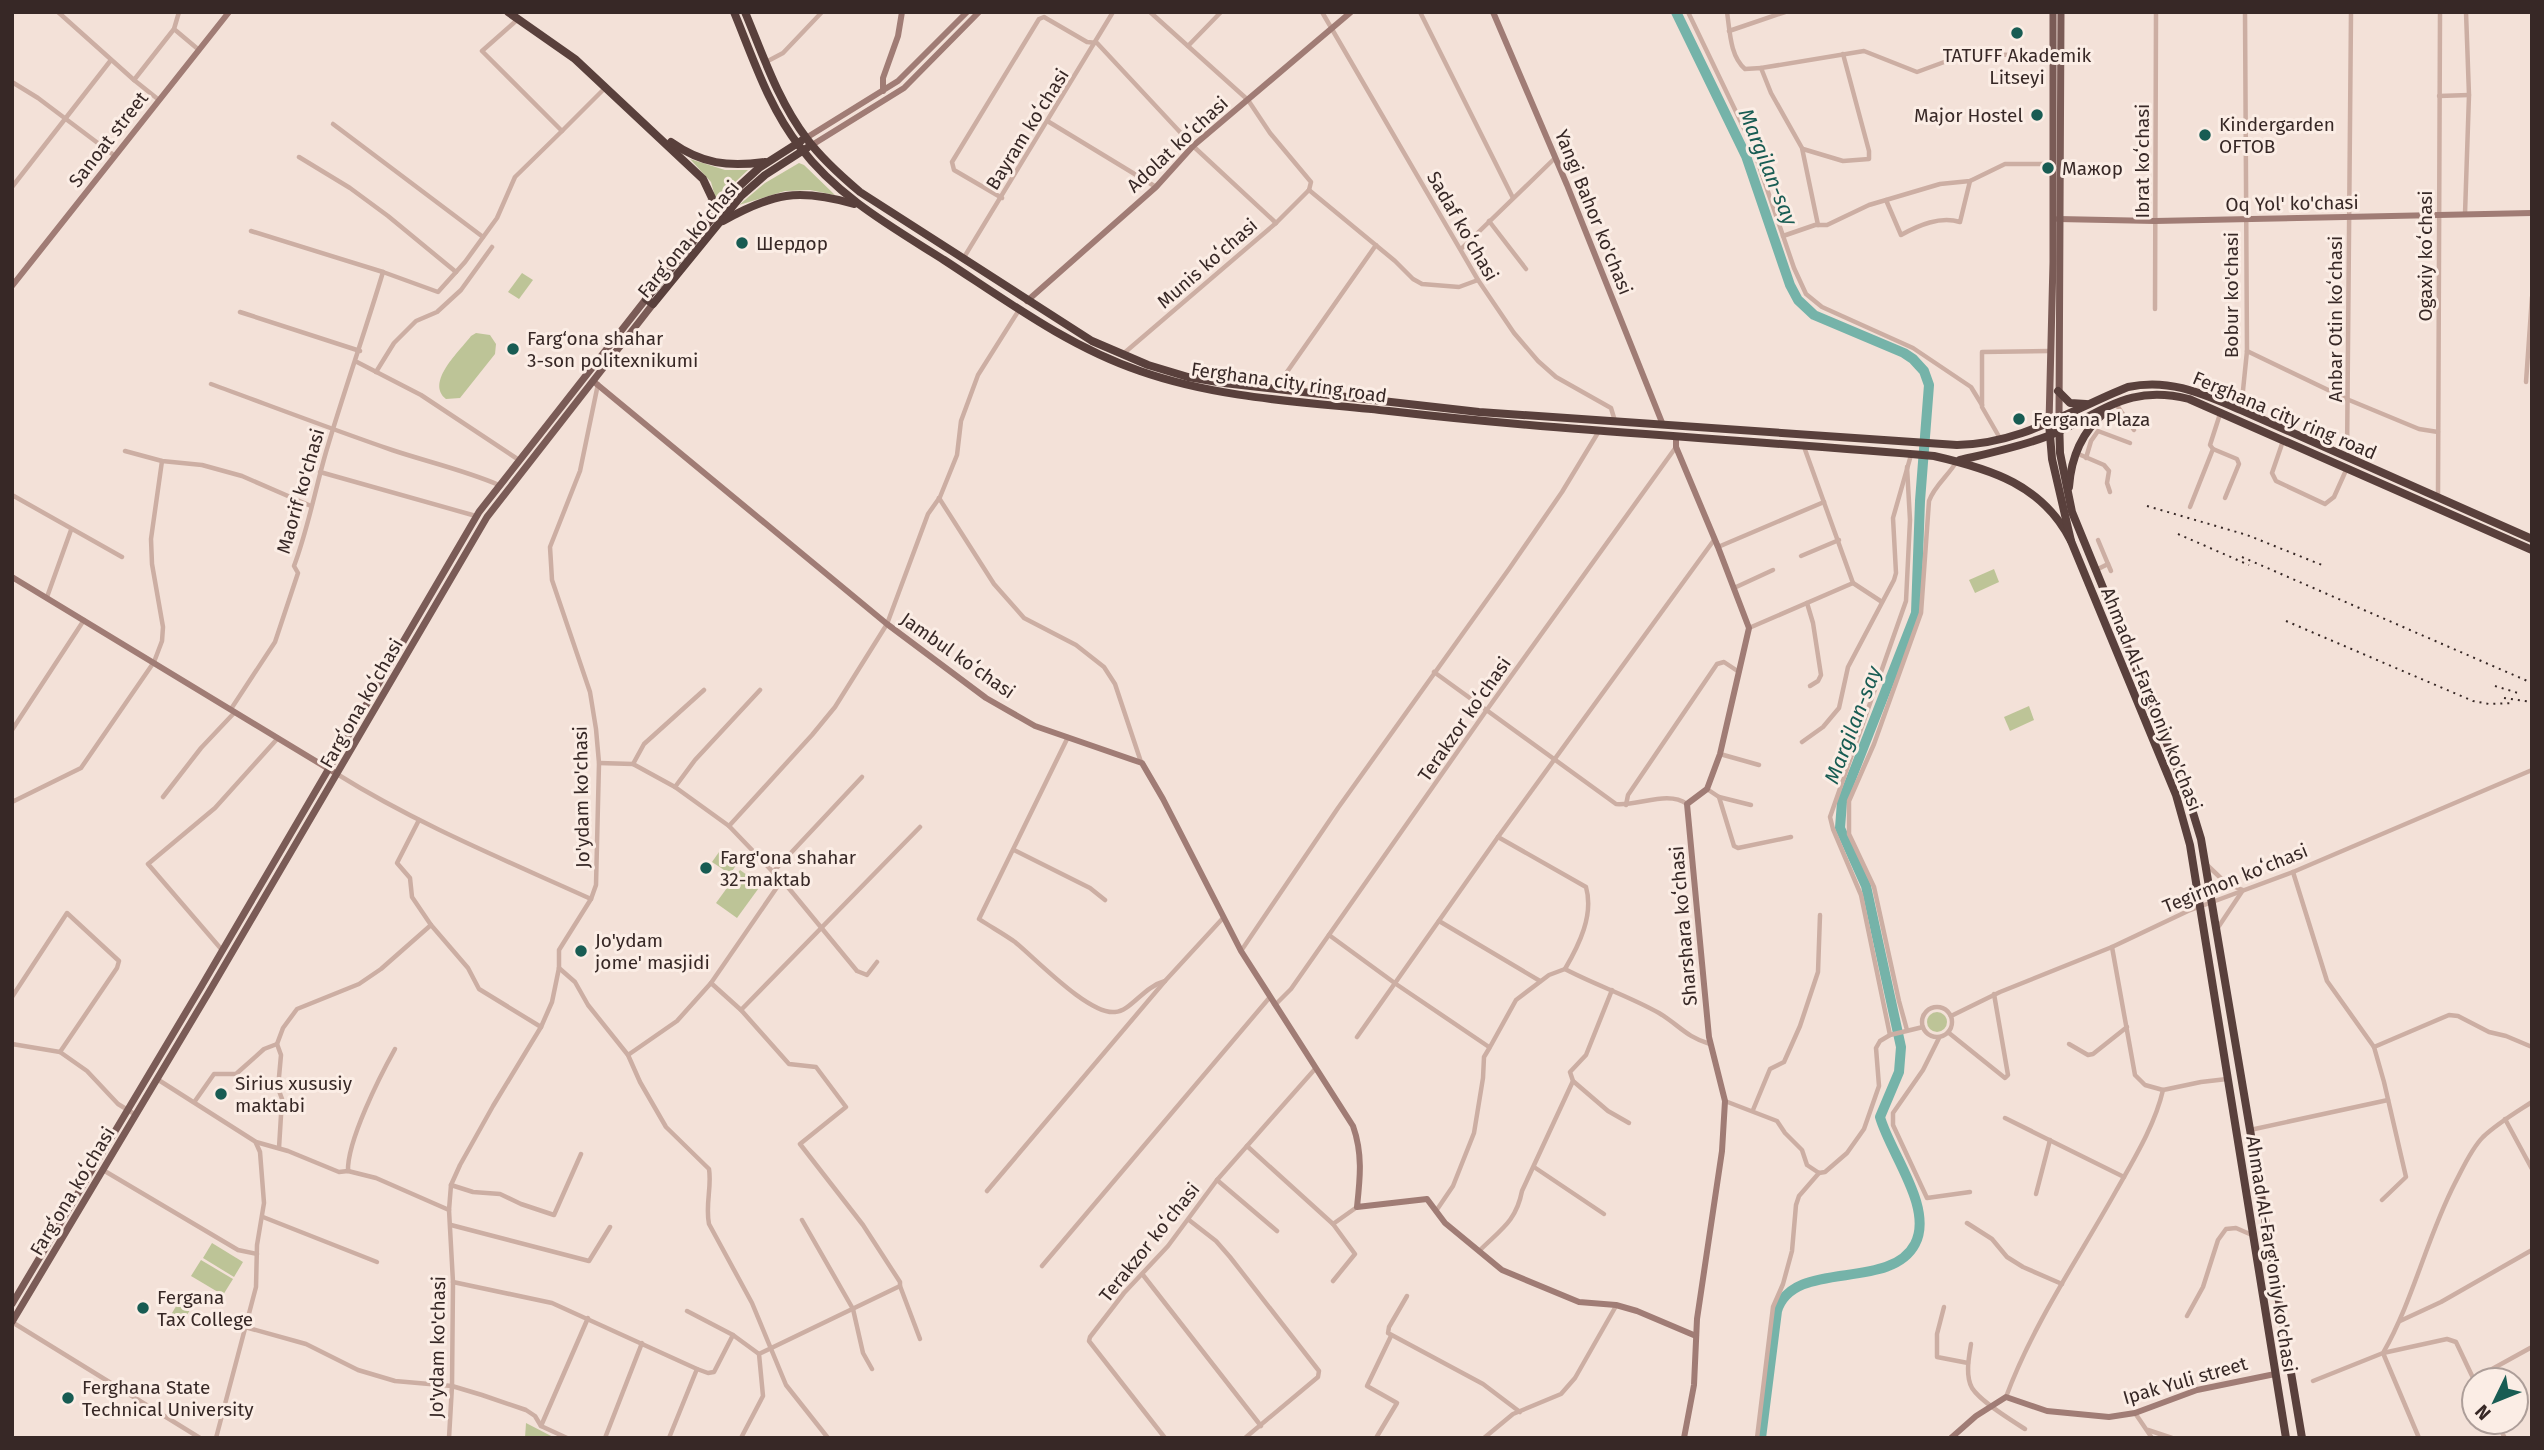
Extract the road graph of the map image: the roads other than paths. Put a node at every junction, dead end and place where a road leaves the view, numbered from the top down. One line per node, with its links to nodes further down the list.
1 (58, 12): 37 (street)
2 (179, 12): 30 (street)
3 (229, 12): 34 (street, Sanoat street)
4 (508, 12): 28 (highway)
5 (734, 12): 55 (highway, Ferghana city ring road)
6 (745, 12): 38 (highway, Ferghana city ring road)
7 (822, 12): 38 (street)
8 (902, 12): 43 (street)
9 (967, 12): 43 (street)
10 (979, 12): 53 (street)
11 (1113, 12): 32 (street, Bayram koʻchasi)
12 (1150, 12): 33 (street)
13 (1221, 12): 33 (street)
14 (1322, 12): 29 (street, Sadaf koʻchasi)
15 (1351, 12): 29 (street, Adolat koʻchasi)
16 (1420, 12): 67 (street)
17 (1493, 12): 59 (street, Yangi Bahor ko'chasi)
18 (1688, 12): 82 (street)
19 (1727, 12): 31 (street)
20 (1784, 12): 31 (street)
21 (2053, 12): 36 (main road, Ahmad Al-Farg'oniy ko'chasi)
22 (2061, 12): 74 (main road, Ahmad Al-Farg'oniy ko'chasi)
23 (2156, 12): 78 (street, Ibrat koʻchasi)
24 (2245, 12): 75 (street, Bobur ko'chasi)
25 (2351, 12): 73 (street, Anbar Otin koʻchasi)
26 (2441, 12): 45 (street, Ogaxiy koʻchasi)
27 (2466, 12): 44 (street)
28 (519, 19): 42 (highway); 52 (street)
29 (1331, 28): 47 (street, Adolat koʻchasi); 86 (street, Sadaf koʻchasi)
30 (174, 30): 34 (street); 40 (street)
31 (1729, 30): 39 (street)
32 (1097, 43): 49 (street, Bayram koʻchasi); 54 (street); 66 (street)
33 (1188, 46): 47 (street)
34 (199, 50): 46 (street, Sanoat street)
35 (1843, 54): 36 (street); 39 (street); 56 (street)
36 (2053, 56): 61 (main road, Ahmad Al-Farg'oniy ko'chasi)
37 (111, 60): 40 (street); 48 (street)
38 (766, 62): 53 (highway, Ferghana city ring road)
39 (1761, 68): 56 (street)
40 (134, 80): 46 (street)
41 (12, 82): 48 (street)
42 (606, 88): 51 (highway); 52 (street)
43 (883, 91): 53 (street)
44 (2469, 95): 45 (street); 71 (street)
45 (2440, 96): 72 (street, Ogaxiy koʻchasi)
46 (159, 100): 57 (street, Sanoat street)
47 (1248, 100): 54 (street, Adolat koʻchasi); 65 (street)
48 (64, 118): 57 (street); 63 (street)
49 (1049, 122): 64 (street); 66 (street, Bayram koʻchasi)
50 (333, 124): 83 (street)
51 (653, 130): 60 (highway); 76 (highway)
52 (562, 131): 83 (street)
53 (809, 141): 55 (highway); 87 (highway, Ferghana city ring road)
54 (1193, 146): 64 (street, Adolat koʻchasi); 79 (street)
55 (800, 147): 60 (highway, Fargʻona koʻchasi); 69 (highway, Ferghana city ring road); 76 (highway, Fargʻona koʻchasi)
56 (1802, 148): 80 (street)
57 (115, 156): 92 (street, Sanoat street)
58 (299, 157): 90 (street)
59 (1555, 158): 67 (street); 122 (street, Yangi Bahor ko'chasi)
60 (768, 162): 76 (highway, Fargʻona koʻchasi)
61 (2051, 164): 62 (street); 74 (main road, Ahmad Al-Farg'oniy ko'chasi)
62 (1970, 181): 68 (street); 68 (street)
63 (13, 183)
64 (1156, 187): 95 (street, Adolat koʻchasi)
65 (1309, 190): 79 (street, Munis koʻchasi); 84 (street)
66 (1002, 198): 87 (street, Bayram koʻchasi)
67 (1513, 198): 77 (street)
68 (1886, 200): 80 (street)
69 (859, 206): 76 (highway); 96 (highway, Ferghana city ring road)
70 (2532, 214): 71 (street, Oq Yol' ko'chasi)
71 (2465, 216): 72 (street, Oq Yol' ko'chasi)
72 (2439, 217): 73 (street, Oq Yol' ko'chasi); 127 (street, Ogaxiy koʻchasi)
73 (2349, 218): 75 (street, Oq Yol' ko'chasi); 110 (street, Anbar Otin koʻchasi)
74 (2057, 219): 78 (street, Oq Yol' ko'chasi); 100 (main road, Ahmad Al-Farg'oniy ko'chasi); 109 (main road, Ahmad Al-Farg'oniy ko'chasi)
75 (2246, 219): 78 (street, Oq Yol' ko'chasi); 101 (street, Bobur ko'chasi)
76 (714, 221): 94 (highway, Fargʻona koʻchasi)
77 (1489, 221): 86 (street); 88 (street)
78 (2155, 221): 97 (street, Ibrat koʻchasi)
79 (1276, 223): 102 (street, Munis koʻchasi)
80 (1818, 225): 82 (street)
81 (251, 231): 89 (street)
82 (1783, 236): 114 (street)
83 (483, 237): 90 (street)
84 (1376, 245): 91 (street); 108 (street)
85 (492, 247): 104 (street)
86 (1461, 249): 91 (street, Sadaf koʻchasi)
87 (963, 260): 95 (highway, Ferghana city ring road)
88 (1526, 269)
89 (383, 272): 90 (street); 99 (street, Maorif ko'chasi)
90 (456, 272)
91 (1478, 280): 119 (street, Sadaf koʻchasi)
92 (12, 286)
93 (2532, 297): 105 (street)
94 (650, 301): 106 (main road, Fargʻona koʻchasi); 141 (main road, Fargʻona koʻchasi)
95 (1027, 301): 102 (highway, Ferghana city ring road)
96 (1020, 309): 116 (highway, Ferghana city ring road); 151 (street)
97 (2155, 309)
98 (240, 312): 99 (street)
99 (360, 351): 103 (street, Maorif ko'chasi)
100 (2050, 351): 114 (street); 121 (main road, Ahmad Al-Farg'oniy ko'chasi)
101 (2247, 351): 110 (street); 115 (street, Bobur ko'chasi)
102 (1122, 355): 108 (highway, Ferghana city ring road)
103 (357, 362): 104 (street); 123 (street, Maorif ko'chasi)
104 (376, 372): 141 (street)
105 (2526, 382)
106 (595, 383): 179 (street, Jambul koʻchasi); 195 (street, Jo'ydam ko'chasi); 201 (main road, Fargʻona koʻchasi)
107 (211, 384): 123 (street)
108 (1275, 388): 111 (highway, Ferghana city ring road)
109 (2059, 391): 112 (highway); 118 (main road, Ahmad Al-Farg'oniy ko'chasi)
110 (2349, 400): 127 (street); 140 (street, Anbar Otin koʻchasi)
111 (1391, 401): 116 (highway); 119 (highway, Ferghana city ring road)
112 (2089, 404): 115 (highway, Ferghana city ring road); 118 (highway, Ferghana city ring road)
113 (2114, 404): 117 (highway, Ferghana city ring road); 125 (street); 126 (highway, Ferghana city ring road); 137 (highway)
114 (1982, 405): 130 (street)
115 (2241, 410): 120 (main road); 140 (highway, Ferghana city ring road)
116 (1390, 412): 124 (highway, Ferghana city ring road)
117 (2221, 413): 120 (highway, Ferghana city ring road); 135 (street)
118 (2059, 418): 121 (highway, Ferghana city ring road); 126 (highway, Ahmad Al-Farg'oniy ko'chasi)
119 (1615, 421): 122 (highway, Ferghana city ring road)
120 (2239, 421): 131 (highway, Ferghana city ring road)
121 (2049, 423): 128 (highway, Ahmad Al-Farg'oniy ko'chasi); 130 (highway, Ferghana city ring road)
122 (1663, 425): 130 (highway, Ferghana city ring road)
123 (333, 429): 146 (street, Maorif ko'chasi); 147 (street)
124 (1600, 430): 129 (highway, Ferghana city ring road); 182 (street)
125 (2134, 430)
126 (2059, 431): 128 (highway, Ferghana city ring road); 150 (highway, Ahmad Al-Farg'oniy ko'chasi)
127 (2438, 432): 153 (street, Ogaxiy koʻchasi)
128 (2049, 435): 143 (highway, Ferghana city ring road); 163 (highway, Ahmad Al-Farg'oniy ko'chasi)
129 (1676, 436): 133 (highway, Ferghana city ring road); 134 (street)
130 (2001, 440)
131 (2283, 440): 145 (highway, Ferghana city ring road); 145 (street)
132 (2130, 443): 139 (street)
133 (1803, 444): 138 (highway, Ferghana city ring road); 154 (street)
134 (1675, 447): 159 (street); 188 (street, Terakzor koʻchasi)
135 (2213, 449): 152 (street); 156 (street)
136 (125, 452): 142 (street)
137 (2075, 453): 139 (street); 150 (highway)
138 (1911, 454): 143 (highway, Ferghana city ring road); 144 (street)
139 (2086, 458): 148 (street)
140 (2347, 458): 153 (highway, Ferghana city ring road)
141 (519, 460): 147 (main road, Fargʻona koʻchasi)
142 (162, 461): 155 (street); 181 (street)
143 (1957, 461): 163 (highway, Ferghana city ring road); 253 (street)
144 (1907, 467): 176 (street); 255 (street)
145 (2347, 468): 165 (highway, Ferghana city ring road)
146 (320, 472): 155 (street, Maorif ko'chasi); 157 (street)
147 (499, 485): 157 (main road, Fargʻona koʻchasi)
148 (2110, 492)
149 (12, 495): 158 (street)
150 (2068, 497): 170 (highway, Ahmad Al-Farg'oniy ko'chasi)
151 (939, 498): 179 (street); 196 (street)
152 (2225, 498)
153 (2438, 499): 160 (highway, Ferghana city ring road)
154 (1824, 502): 161 (street); 164 (street)
155 (311, 506): 187 (street, Maorif ko'chasi)
156 (2190, 507)
157 (477, 516): 199 (main road, Fargʻona koʻchasi)
158 (71, 530): 167 (street); 175 (street)
159 (1715, 539): 164 (street); 194 (street)
160 (2532, 539)
161 (1839, 540): 166 (street); 173 (street)
162 (2098, 540): 168 (street)
163 (2071, 541): 225 (highway, Ahmad Al-Farg'oniy ko'chasi)
164 (1718, 547): 174 (street)
165 (2532, 550)
166 (1801, 556)
167 (122, 557)
168 (2108, 565): 170 (street); 171 (street)
169 (1773, 570): 174 (street)
170 (2095, 570): 217 (highway, Ahmad Al-Farg'oniy ko'chasi)
171 (2111, 571)
172 (12, 576): 175 (street)
173 (1853, 583): 176 (street); 177 (street)
174 (1734, 588): 180 (street)
175 (47, 597): 178 (street)
176 (1882, 602): 192 (street)
177 (1807, 603): 180 (street); 184 (street)
178 (84, 620): 181 (street); 189 (street)
179 (887, 624): 191 (street, Jambul koʻchasi); 212 (street)
180 (1749, 628): 183 (street)
181 (155, 662): 187 (street); 207 (street)
182 (1434, 672): 188 (street); 234 (street)
183 (1740, 672): 193 (street); 209 (street)
184 (1810, 686)
185 (704, 690): 197 (street)
186 (760, 690): 203 (street)
187 (233, 710): 190 (street); 206 (street, Maorif ko'chasi)
188 (1486, 711): 194 (street); 232 (street, Terakzor koʻchasi)
189 (12, 730)
190 (279, 737): 199 (street); 235 (street)
191 (1068, 737): 196 (street, Jambul koʻchasi); 216 (street)
192 (1801, 742)
193 (1720, 754): 198 (street); 204 (street)
194 (1554, 760): 209 (street); 214 (street)
195 (599, 763): 197 (street); 222 (street, Jo'ydam ko'chasi)
196 (1142, 763): 227 (street)
197 (633, 764): 203 (street)
198 (1759, 765)
199 (330, 769): 201 (street); 235 (main road, Fargʻona koʻchasi)
200 (2532, 770): 219 (street, Tegirmon koʻchasi)
201 (337, 774): 211 (street); 269 (main road, Fargʻona koʻchasi)
202 (862, 777): 218 (street)
203 (675, 787): 212 (street)
204 (1707, 789): 205 (street); 208 (street)
205 (1719, 796): 210 (street); 215 (street)
206 (163, 797)
207 (12, 802)
208 (1687, 804): 209 (street); 260 (street, Sharshara koʻchasi)
209 (1626, 805)
210 (1751, 805)
211 (419, 820): 222 (street); 229 (street)
212 (729, 826): 218 (street)
213 (920, 827): 230 (street)
214 (1498, 837): 228 (street); 238 (street)
215 (1791, 837)
216 (1014, 850): 223 (street); 239 (street)
217 (2205, 864): 221 (street); 224 (highway, Ahmad Al-Farg'oniy ko'chasi)
218 (773, 872): 220 (street)
219 (2293, 872): 221 (street, Tegirmon koʻchasi); 263 (street)
220 (782, 880): 230 (street); 241 (street)
221 (2243, 890): 224 (street, Tegirmon koʻchasi); 231 (street)
222 (591, 899): 237 (street, Jo'ydam ko'chasi)
223 (1105, 900)
224 (2212, 902): 225 (street, Tegirmon koʻchasi); 231 (highway, Ahmad Al-Farg'oniy ko'chasi)
225 (2199, 908): 233 (street, Tegirmon koʻchasi); 270 (highway, Ahmad Al-Farg'oniy ko'chasi)
226 (1820, 915): 277 (street)
227 (1223, 918): 234 (street); 239 (street)
228 (1439, 921): 240 (street); 242 (street)
229 (431, 925): 250 (street); 259 (street)
230 (821, 929): 236 (street); 248 (street)
231 (2217, 930): 282 (highway, Ahmad Al-Farg'oniy ko'chasi)
232 (1329, 935): 242 (street); 247 (street, Terakzor koʻchasi)
233 (2112, 947): 244 (street, Tegirmon koʻchasi); 252 (street)
234 (1241, 950): 245 (street)
235 (222, 951): 278 (main road, Fargʻona koʻchasi)
236 (877, 962)
237 (559, 968): 250 (street, Jo'ydam ko'chasi); 267 (street)
238 (1564, 968): 240 (street); 243 (street)
239 (1165, 981): 296 (street)
240 (1540, 981): 262 (street)
241 (711, 983): 248 (street); 267 (street)
242 (1396, 984): 256 (street); 262 (street)
243 (1612, 990): 260 (street); 271 (street)
244 (1994, 994): 249 (street, Tegirmon koʻchasi); 254 (street)
245 (1270, 997): 247 (street); 317 (street)
246 (12, 998): 266 (street)
247 (1275, 1005): 268 (street)
248 (741, 1010): 323 (street)
249 (1951, 1016): 251 (street); 254 (street)
250 (541, 1027): 295 (street, Jo'ydam ko'chasi)
251 (1923, 1027): 253 (street); 257 (street)
252 (2127, 1027): 261 (street); 272 (street)
253 (1908, 1030): 255 (street)
254 (1949, 1033): 257 (street)
255 (1890, 1035): 292 (street)
256 (1357, 1037)
257 (1939, 1038): 297 (street)
258 (12, 1044): 266 (street)
259 (277, 1044): 274 (street); 286 (street)
260 (1711, 1044): 275 (street, Sharshara koʻchasi)
261 (2069, 1044)
262 (1490, 1047): 302 (street)
263 (2374, 1047): 264 (street); 273 (street)
264 (2532, 1047)
265 (395, 1049): 291 (street)
266 (60, 1052): 278 (street)
267 (628, 1055): 343 (street)
268 (1315, 1069): 285 (street, Terakzor koʻchasi); 300 (street)
269 (158, 1079): 274 (street); 278 (main road, Fargʻona koʻchasi)
270 (2227, 1079): 272 (street); 312 (highway, Ahmad Al-Farg'oniy ko'chasi)
271 (1573, 1081): 281 (street); 288 (street)
272 (2164, 1090): 293 (street)
273 (2388, 1100): 282 (street); 299 (street)
274 (195, 1101): 284 (street)
275 (1725, 1101): 277 (street); 338 (street, Sharshara koʻchasi)
276 (2532, 1102): 280 (street)
277 (1753, 1110): 292 (street)
278 (132, 1113): 290 (main road, Fargʻona koʻchasi); 322 (main road, Fargʻona koʻchasi)
279 (2006, 1118): 283 (street)
280 (2505, 1119): 289 (street); 333 (street)
281 (1629, 1123)
282 (2250, 1130): 351 (highway, Ahmad Al-Farg'oniy ko'chasi)
283 (2050, 1140): 293 (street); 298 (street)
284 (256, 1142): 286 (street); 304 (street)
285 (1247, 1146): 294 (street, Terakzor koʻchasi); 308 (street)
286 (279, 1148): 291 (street)
287 (581, 1154): 295 (street)
288 (1534, 1167): 303 (street); 314 (street)
289 (2532, 1169)
290 (103, 1170): 315 (street); 324 (main road, Fargʻona koʻchasi)
291 (348, 1171): 301 (street)
292 (1819, 1173): 377 (street)
293 (2124, 1177): 321 (street)
294 (1217, 1180): 306 (street, Terakzor koʻchasi); 311 (street)
295 (451, 1185): 301 (street, Jo'ydam ko'chasi)
296 (988, 1191)
297 (1970, 1192)
298 (2036, 1194)
299 (2382, 1200)
300 (1357, 1207): 302 (street); 308 (street)
301 (449, 1210): 309 (street, Jo'ydam ko'chasi)
302 (1436, 1211): 314 (street)
303 (1604, 1214)
304 (263, 1217): 315 (street); 316 (street)
305 (802, 1220): 329 (street)
306 (1189, 1220): 318 (street, Terakzor koʻchasi); 360 (street)
307 (1967, 1223): 321 (street)
308 (1333, 1224): 319 (street)
309 (450, 1225): 310 (street); 320 (street, Jo'ydam ko'chasi)
310 (610, 1227)
311 (1277, 1231)
312 (2253, 1235): 331 (street); 352 (highway, Ahmad Al-Farg'oniy ko'chasi)
313 (2532, 1250): 333 (street)
314 (1479, 1251): 327 (street)
315 (257, 1254): 335 (street)
316 (377, 1262)
317 (1042, 1266)
318 (1143, 1275): 360 (street); 372 (street, Terakzor koʻchasi)
319 (1333, 1281)
320 (453, 1282): 332 (street); 354 (street, Jo'ydam ko'chasi)
321 (2062, 1284): 355 (street)
322 (23, 1286): 324 (main road); 326 (main road, Fargʻona koʻchasi)
323 (900, 1286): 329 (street); 339 (street)
324 (30, 1291): 334 (main road, Fargʻona koʻchasi)
325 (1407, 1296): 337 (street)
326 (12, 1304)
327 (1616, 1305): 338 (street); 357 (street)
328 (1944, 1307): 346 (street)
329 (853, 1309): 343 (street); 350 (street)
330 (687, 1311): 336 (street)
331 (2187, 1316)
332 (588, 1318): 340 (street); 359 (street)
333 (2399, 1321): 344 (street)
334 (12, 1322): 364 (street)
335 (244, 1327): 354 (street); 365 (street)
336 (733, 1335): 345 (street); 349 (street)
337 (1391, 1336): 357 (street); 374 (street)
338 (1696, 1336): 376 (street, Sharshara koʻchasi)
339 (920, 1339)
340 (642, 1343): 349 (street); 368 (street)
341 (1971, 1344): 346 (street)
342 (2532, 1347): 348 (street)
343 (769, 1349): 345 (street); 371 (street)
344 (2382, 1353): 347 (street); 353 (street); 383 (street)
345 (759, 1354): 370 (street)
346 (1968, 1363): 356 (street)
347 (2468, 1366)
348 (2498, 1366)
349 (697, 1369): 369 (street)
350 (872, 1369)
351 (2290, 1370): 352 (highway); 382 (highway, Ahmad Al-Farg'oniy ko'chasi)
352 (2276, 1374): 358 (street, Ipak Yuli street); 381 (highway, Ahmad Al-Farg'oniy ko'chasi)
353 (2313, 1381)
354 (452, 1386): 359 (street); 366 (street, Jo'ydam ko'chasi)
355 (2006, 1397): 356 (street); 358 (street, Ipak Yuli street)
356 (1992, 1405): 361 (street); 378 (street)
357 (1520, 1412): 363 (street)
358 (2135, 1413): 362 (street)
359 (541, 1426): 367 (street)
360 (1261, 1426): 373 (street)
361 (2025, 1429)
362 (2147, 1430): 379 (street); 380 (street)
363 (1491, 1435): 375 (street)
364 (200, 1438)
365 (216, 1438)
366 (449, 1438)
367 (567, 1438)
368 (605, 1438)
369 (669, 1438)
370 (741, 1438)
371 (828, 1438)
372 (1165, 1438)
373 (1245, 1438)
374 (1376, 1438)
375 (1484, 1438)
376 (1684, 1438)
377 (1757, 1438)
378 (1951, 1438)
379 (2152, 1438)
380 (2172, 1438)
381 (2286, 1438)
382 (2302, 1438)
383 (2419, 1438)

